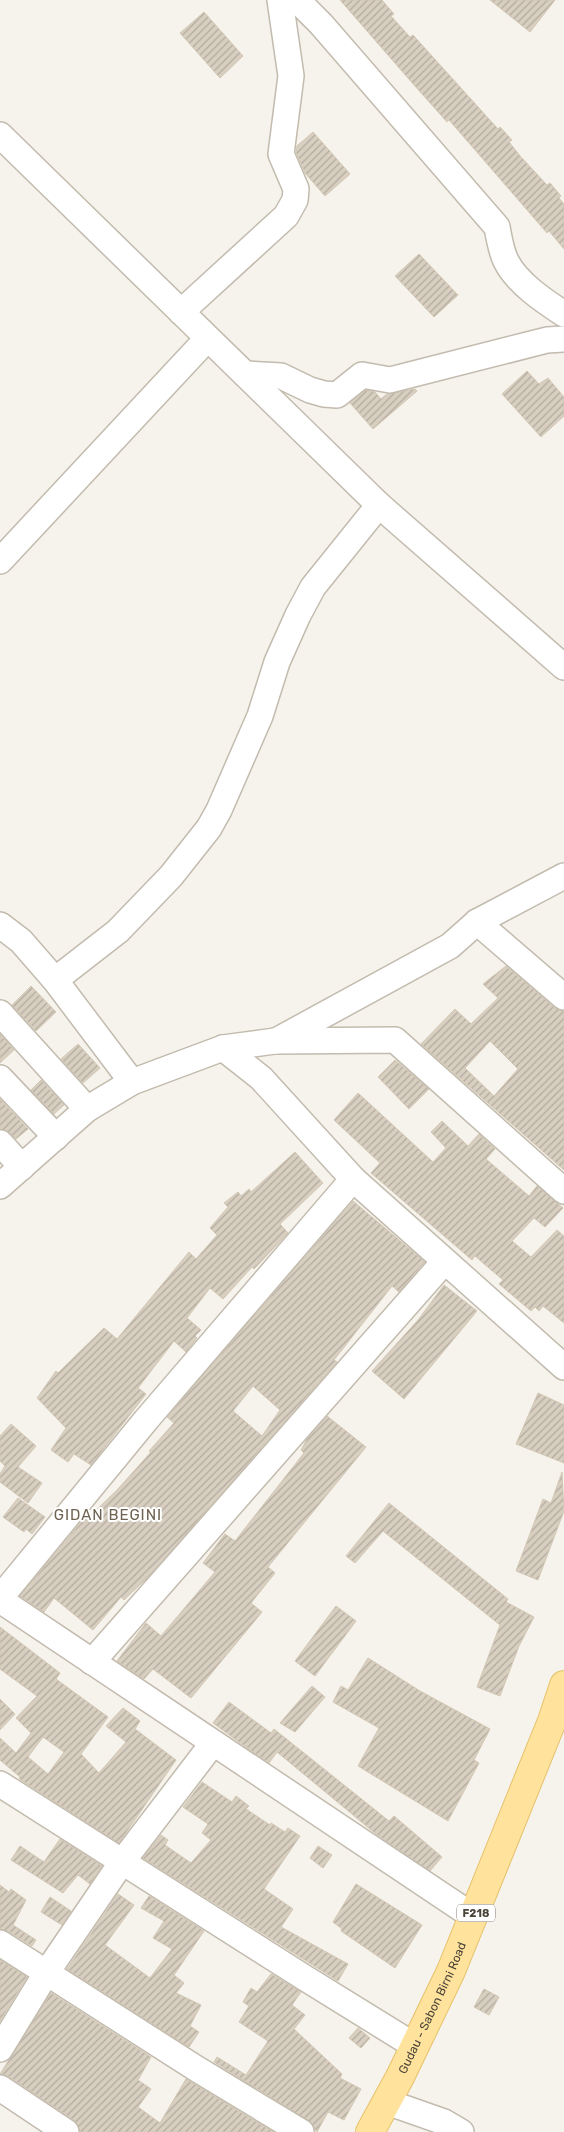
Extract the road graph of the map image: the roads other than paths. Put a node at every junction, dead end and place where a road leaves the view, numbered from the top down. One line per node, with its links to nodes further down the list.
1 (280, 0): 4 (street)
2 (297, 0): 5 (street)
3 (0, 135): 4 (street)
4 (181, 312): 6 (street)
5 (564, 314)
6 (207, 339): 8 (street); 12 (street)
7 (564, 339): 9 (street)
8 (244, 374): 9 (street); 10 (street)
9 (317, 392): 10 (street)
10 (285, 414): 11 (street)
11 (379, 505): 13 (street); 17 (street)
12 (0, 561)
13 (564, 666)
14 (564, 876): 15 (street)
15 (477, 922): 18 (street); 20 (street)
16 (0, 925): 17 (street)
17 (55, 980): 24 (street)
18 (564, 997)
19 (0, 1013): 25 (street)
20 (275, 1041): 21 (street); 23 (street); 31 (street)
21 (223, 1048): 23 (street); 24 (street)
22 (0, 1078): 26 (street)
23 (262, 1078): 29 (street)
24 (132, 1082): 25 (street)
25 (87, 1109): 26 (street)
26 (56, 1137): 28 (street)
27 (0, 1143): 28 (street)
28 (22, 1167): 30 (street)
29 (352, 1179): 32 (street); 34 (street)
30 (0, 1186)
31 (564, 1191)
32 (444, 1262): 33 (street); 35 (street)
33 (564, 1367)
34 (0, 1599): 35 (street)
35 (92, 1662): 37 (street)
36 (564, 1685): 40 (main road, Gudau - Sabon Birni Road / F218)
37 (213, 1743): 39 (street); 40 (street)
38 (0, 1784): 39 (street)
39 (122, 1862): 42 (street); 43 (street)
40 (474, 1917): 43 (main road, Gudau - Sabon Birni Road / F218)
41 (0, 1943): 42 (street)
42 (47, 1972): 44 (street); 48 (street)
43 (415, 2046): 46 (main road, Gudau - Sabon Birni Road / F218)
44 (0, 2049)
45 (0, 2088): 47 (street)
46 (387, 2102): 49 (main road, Gudau - Sabon Birni Road / F218); 50 (street)
47 (66, 2132)
48 (301, 2132)
49 (370, 2132)
50 (461, 2132)

